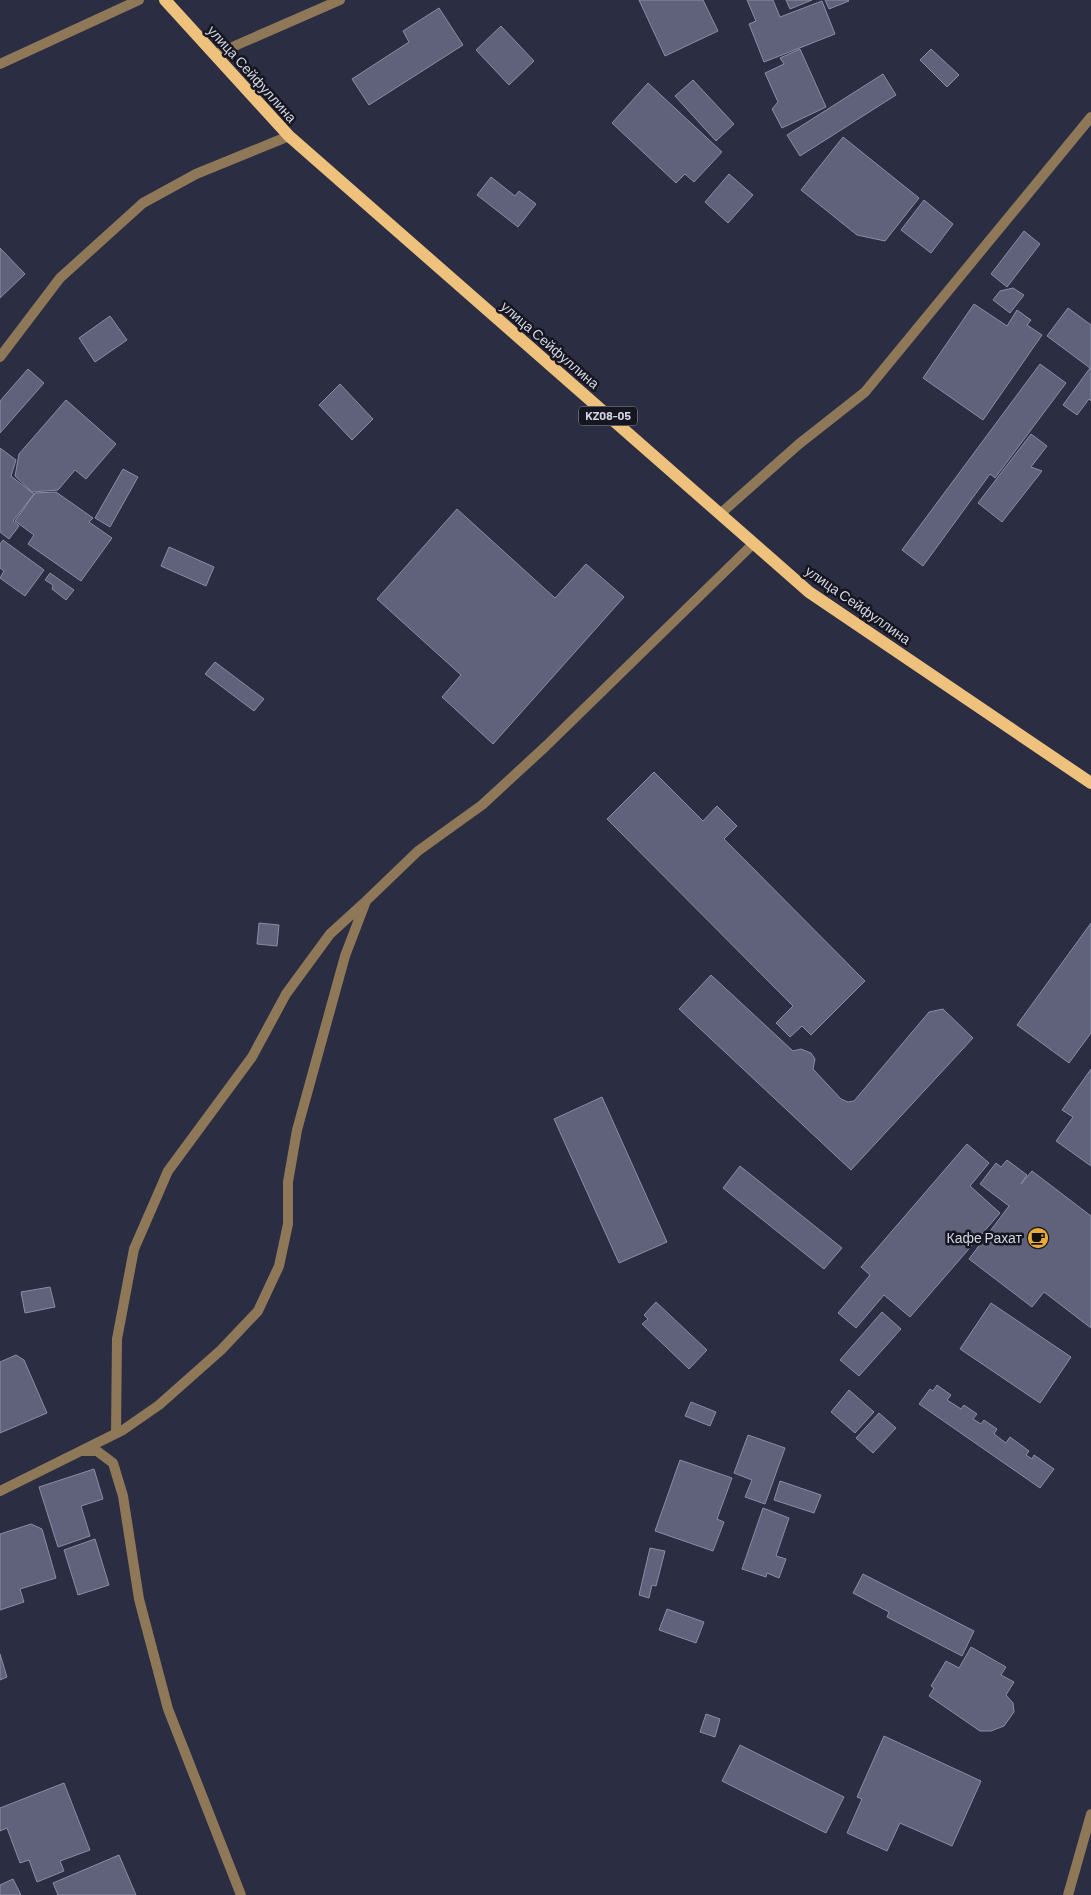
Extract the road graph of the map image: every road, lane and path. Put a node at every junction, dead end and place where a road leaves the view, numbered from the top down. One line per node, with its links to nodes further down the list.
1 (140, 0): 5 (street)
2 (165, 0): 4 (main road, улица Сейфуллина / KZ08-05)
3 (340, 0): 4 (street)
4 (214, 55): 7 (main road, улица Сейфуллина / KZ08-05)
5 (0, 64)
6 (1091, 117): 9 (street)
7 (289, 136): 8 (street); 9 (main road, улица Сейфуллина / KZ08-05)
8 (0, 357)
9 (720, 514): 10 (main road, улица Сейфуллина / KZ08-05)
10 (753, 544): 11 (main road, улица Сейфуллина / KZ08-05); 12 (street)
11 (1091, 783)
12 (366, 901): 13 (street); 13 (street)
13 (116, 1433): 14 (street)
14 (82, 1450): 15 (street); 17 (street)
15 (0, 1491)
16 (1091, 1814): 18 (street)
17 (241, 1895)
18 (1068, 1895)

